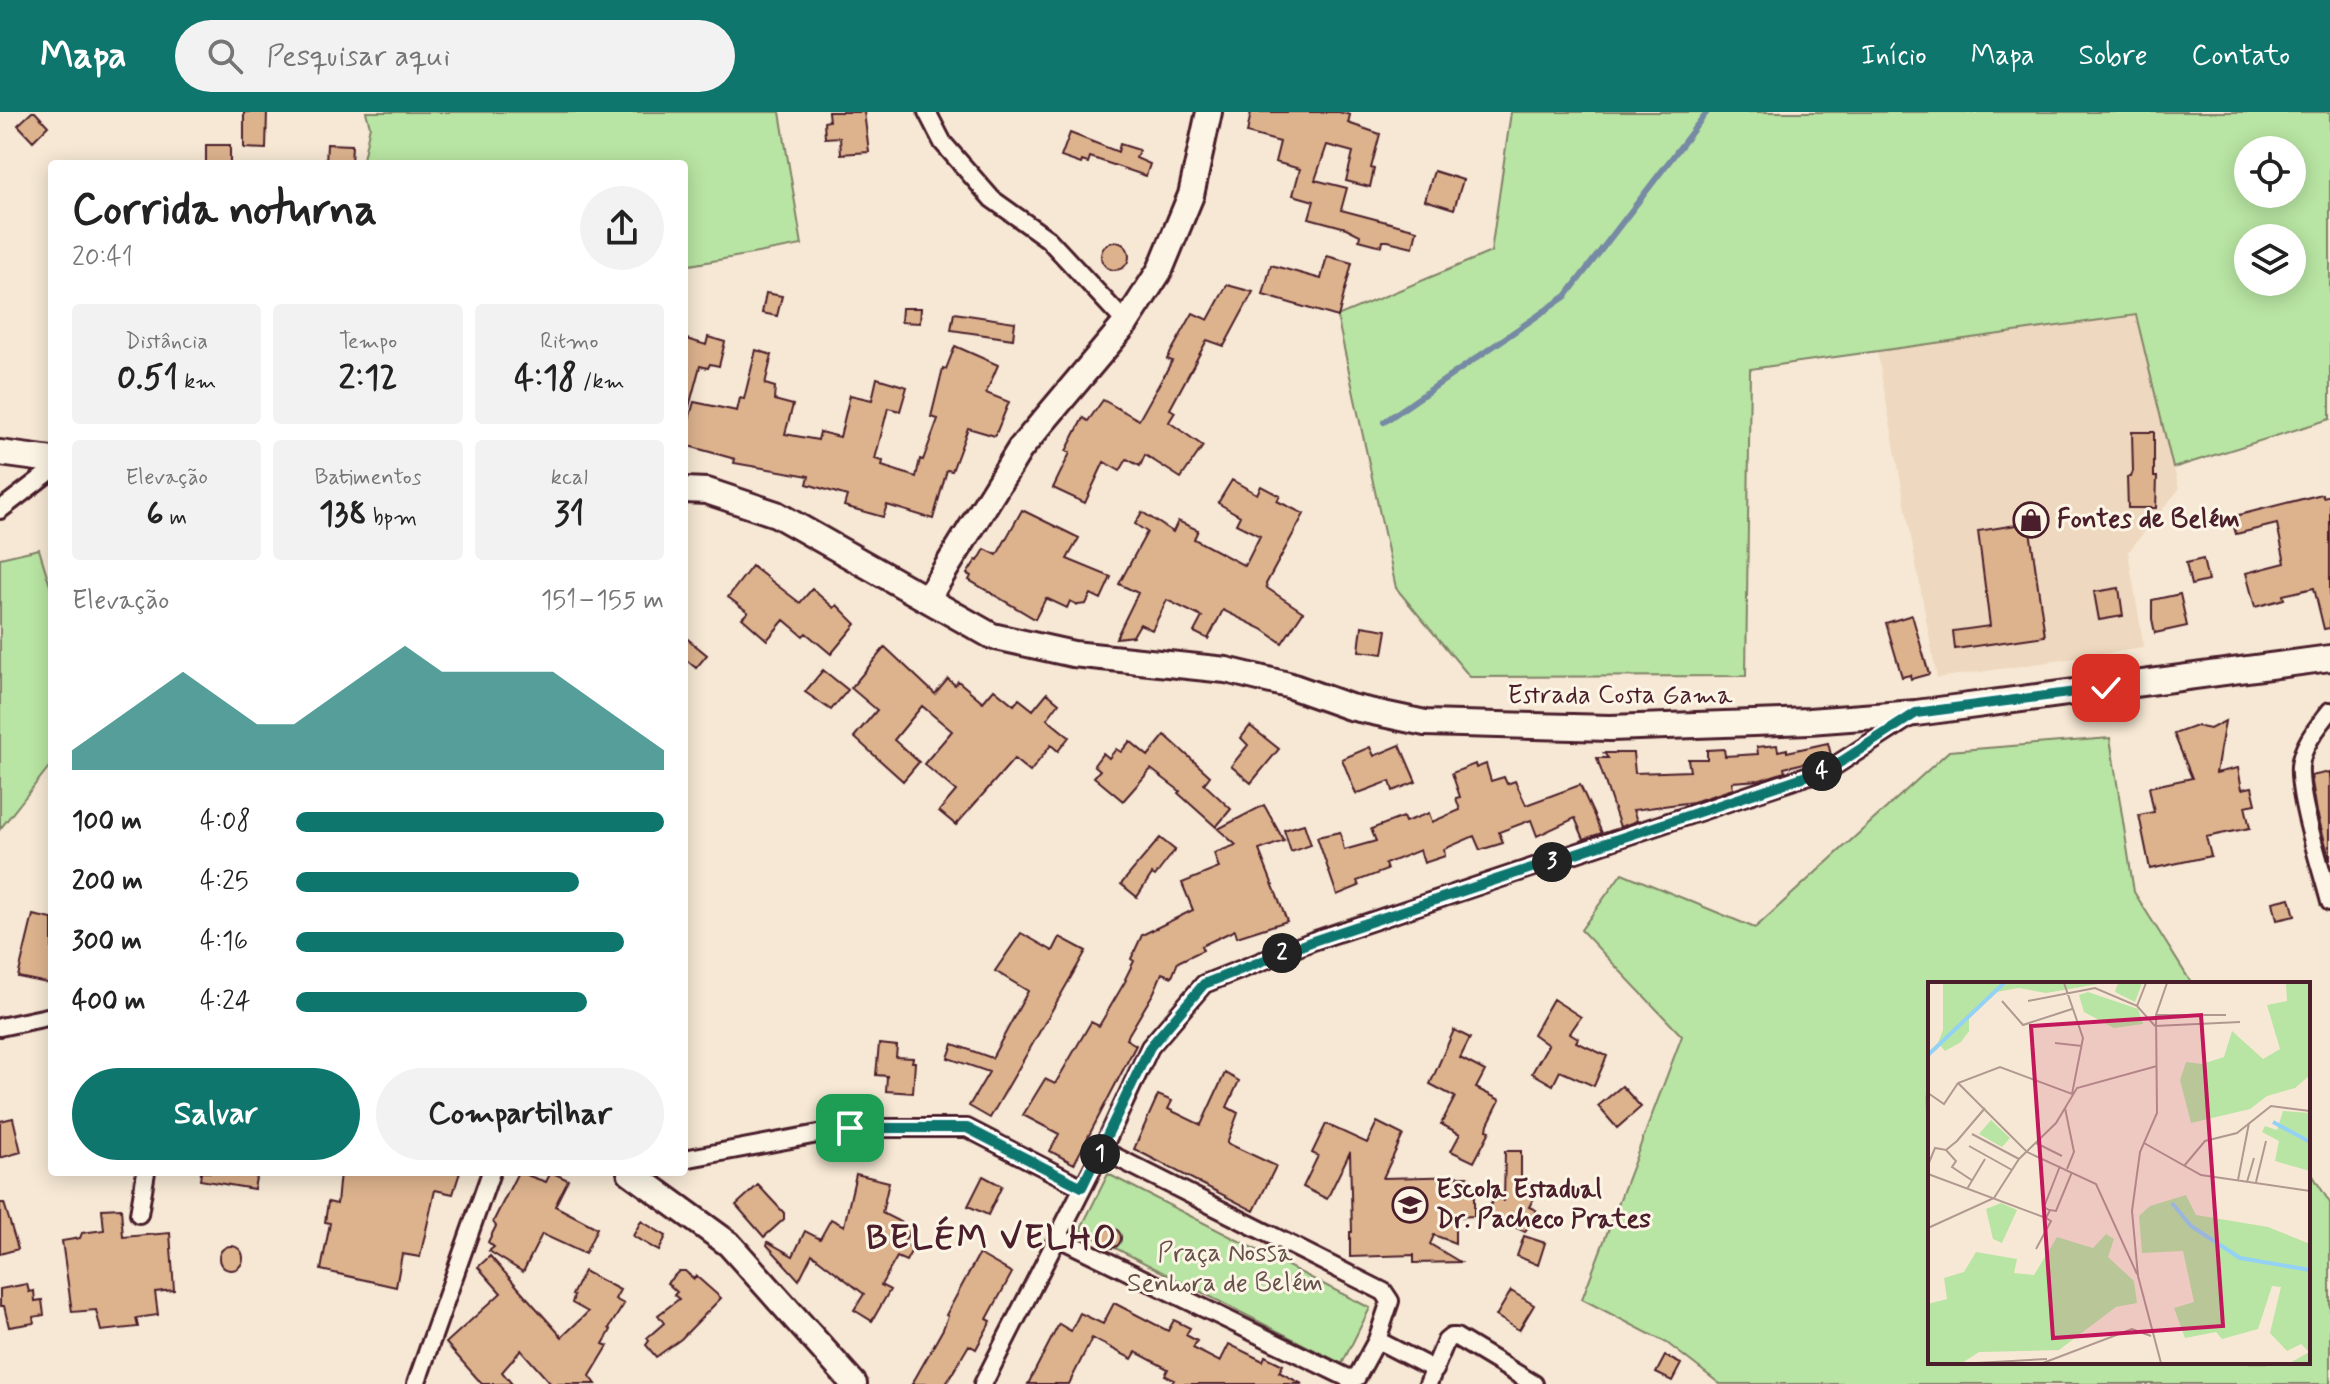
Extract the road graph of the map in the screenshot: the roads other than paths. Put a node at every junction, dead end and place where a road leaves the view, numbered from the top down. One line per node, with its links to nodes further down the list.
1 (927, 112): 3 (street)
2 (1209, 112): 3 (main road)
3 (1126, 323): 9 (main road)
4 (0, 453): 5 (main road)
5 (48, 459)
6 (48, 473): 8 (street)
7 (688, 490): 9 (main road, Estrada Costa Gama)
8 (0, 510)
9 (927, 599): 12 (main road, Estrada Costa Gama)
10 (2330, 658): 12 (main road, Estrada Costa Gama)
11 (2330, 711): 13 (street)
12 (1916, 713): 16 (street)
13 (2330, 902)
14 (48, 1017): 15 (street)
15 (0, 1027)
16 (1102, 1150): 21 (street); 24 (street)
17 (688, 1158): 21 (street)
18 (145, 1176): 22 (street)
19 (490, 1176): 26 (street)
20 (636, 1176): 27 (main road)
21 (1082, 1187): 23 (street)
22 (139, 1214)
23 (1057, 1237): 24 (street); 28 (street)
24 (1377, 1340): 25 (street)
25 (1431, 1377): 29 (street)
26 (416, 1384)
27 (854, 1384)
28 (983, 1384)
29 (1534, 1384)

